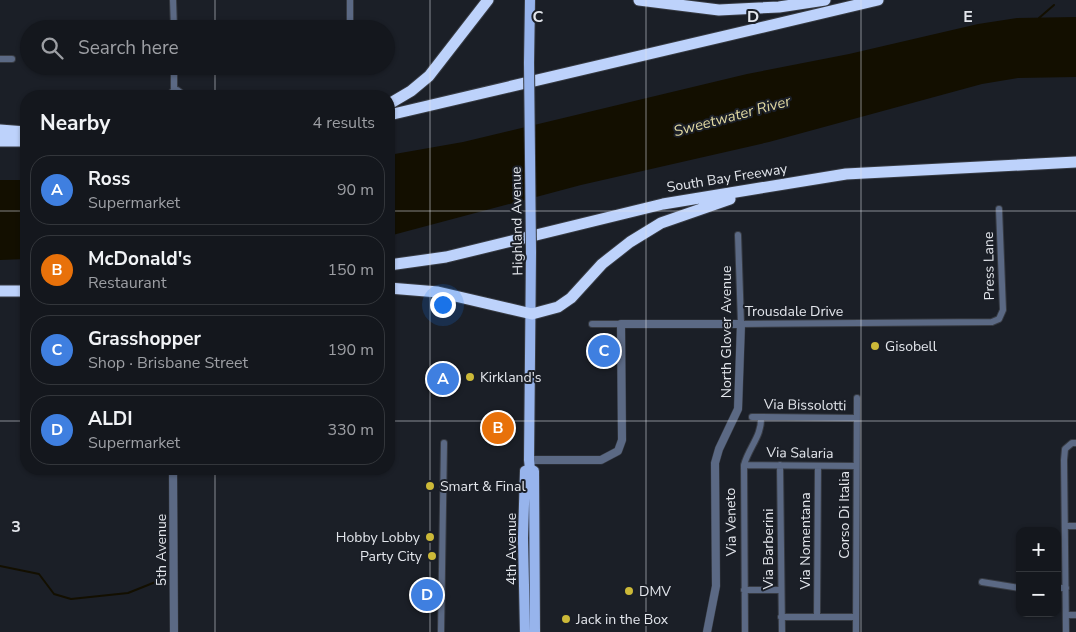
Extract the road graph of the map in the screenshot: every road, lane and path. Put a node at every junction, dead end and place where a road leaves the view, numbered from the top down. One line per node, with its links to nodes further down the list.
1 (173, 0): 8 (street)
2 (350, 0): 9 (street)
3 (488, 0): 14 (highway)
4 (530, 0): 28 (main road, Highland Avenue, bridge)
5 (639, 0): 6 (highway)
6 (825, 0)
7 (878, 0): 15 (highway)
8 (174, 20)
9 (350, 20)
10 (0, 59): 11 (street)
11 (12, 59)
12 (174, 75): 13 (street)
13 (174, 90)
14 (395, 100)
15 (395, 114)
16 (0, 130): 17 (highway)
17 (20, 132)
18 (0, 141): 19 (highway)
19 (20, 141)
20 (1076, 162): 21 (highway, South Bay Freeway)
21 (765, 187): 24 (highway, South Bay Freeway); 28 (highway)
22 (999, 209): 29 (street, Press Lane)
23 (738, 235): 32 (street, North Glover Avenue)
24 (395, 264)
25 (395, 288): 28 (highway)
26 (0, 291): 27 (highway)
27 (20, 291)
28 (532, 314): 38 (main road, Highland Avenue)
29 (997, 321): 32 (street, Trousdale Drive)
30 (592, 324): 31 (street, Trousdale Drive)
31 (621, 324): 32 (street, Trousdale Drive); 40 (street)
32 (741, 324): 63 (street, North Glover Avenue)
33 (857, 398): 36 (street, Corso Di Italia)
34 (752, 417): 35 (street, Via Bissolotti)
35 (761, 417): 36 (street, Via Bissolotti); 41 (street, Via Veneto)
36 (856, 418): 44 (street, Corso Di Italia)
37 (444, 443): 60 (street)
38 (531, 443): 40 (main road, 4th Avenue)
39 (1074, 443): 46 (street)
40 (529, 464): 61 (main road, 4th Avenue); 62 (main road, 4th Avenue)
41 (744, 465): 42 (street, Via Salaria); 52 (street, Via Veneto)
42 (780, 465): 43 (street, Via Salaria); 53 (street, Via Barberini)
43 (818, 466): 44 (street, Via Salaria); 56 (street, Via Nomentana)
44 (856, 466): 58 (street, Corso Di Italia)
45 (173, 475): 59 (street, 5th Avenue)
46 (1066, 526): 47 (street); 51 (street)
47 (1076, 526)
48 (982, 582): 49 (street)
49 (1016, 587)
50 (1061, 588): 51 (street)
51 (1066, 588): 54 (street)
52 (744, 590): 53 (street); 64 (street, Via Veneto)
53 (781, 590): 57 (street, Via Barberini)
54 (1066, 615): 55 (street); 67 (street)
55 (1076, 615)
56 (817, 616): 57 (street); 58 (street)
57 (781, 617): 65 (street, Via Barberini)
58 (856, 617): 66 (street, Corso Di Italia)
59 (174, 632)
60 (441, 632)
61 (525, 632)
62 (535, 632)
63 (707, 632)
64 (745, 632)
65 (782, 632)
66 (856, 632)
67 (1066, 632)

